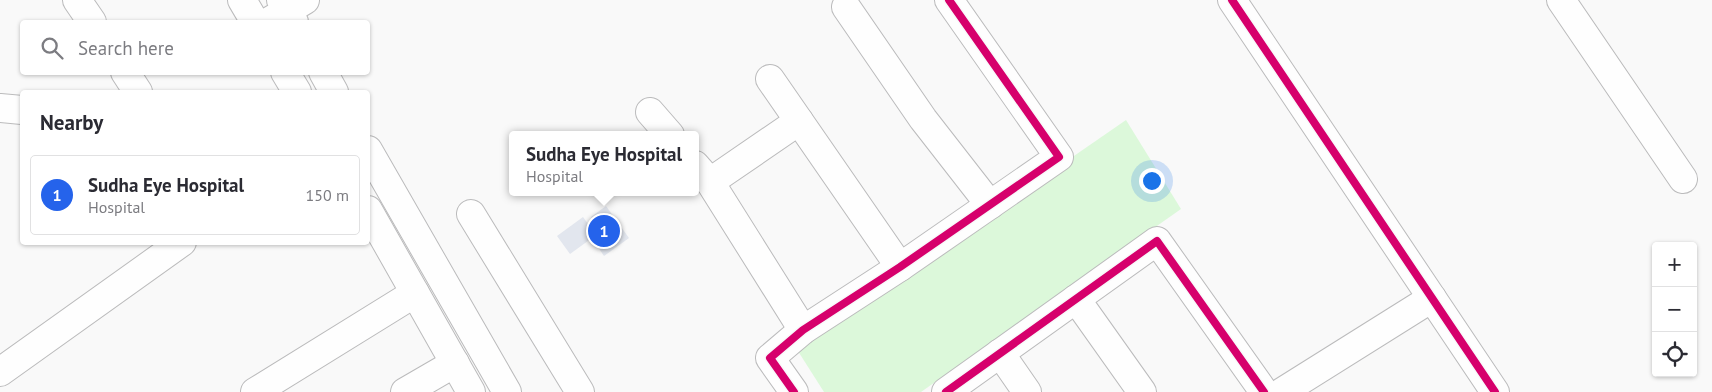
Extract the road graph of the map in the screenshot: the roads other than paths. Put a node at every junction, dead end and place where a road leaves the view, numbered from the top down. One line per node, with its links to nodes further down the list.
1 (77, 0): 7 (street)
2 (242, 0): 8 (street)
3 (949, 0): 24 (street)
4 (1232, 0): 30 (street)
5 (1561, 0): 23 (street)
6 (846, 7): 24 (street)
7 (91, 20)
8 (255, 20)
9 (127, 75): 13 (street)
10 (287, 75): 14 (street)
11 (325, 75): 15 (street)
12 (770, 79): 19 (street)
13 (137, 90)
14 (296, 90)
15 (333, 90)
16 (0, 108): 17 (street)
17 (20, 110)
18 (650, 112): 20 (street)
19 (799, 121): 22 (street); 28 (street)
20 (667, 131)
21 (370, 153): 39 (street)
22 (702, 174): 32 (street)
23 (1683, 179)
24 (990, 205): 28 (street)
25 (370, 214): 29 (street)
26 (471, 214): 40 (street)
27 (178, 245): 35 (street)
28 (900, 267): 32 (street)
29 (415, 294): 34 (street); 36 (street)
30 (1432, 298): 46 (street); 47 (street)
31 (1076, 299): 33 (street); 44 (street); 45 (street)
32 (803, 330): 41 (street)
33 (1000, 353): 42 (street); 43 (street)
34 (455, 363): 37 (street); 38 (street)
35 (0, 372)
36 (255, 392)
37 (405, 392)
38 (471, 392)
39 (507, 392)
40 (580, 392)
41 (794, 392)
42 (946, 392)
43 (1028, 392)
44 (1142, 392)
45 (1264, 392)
46 (1282, 392)
47 (1495, 392)

